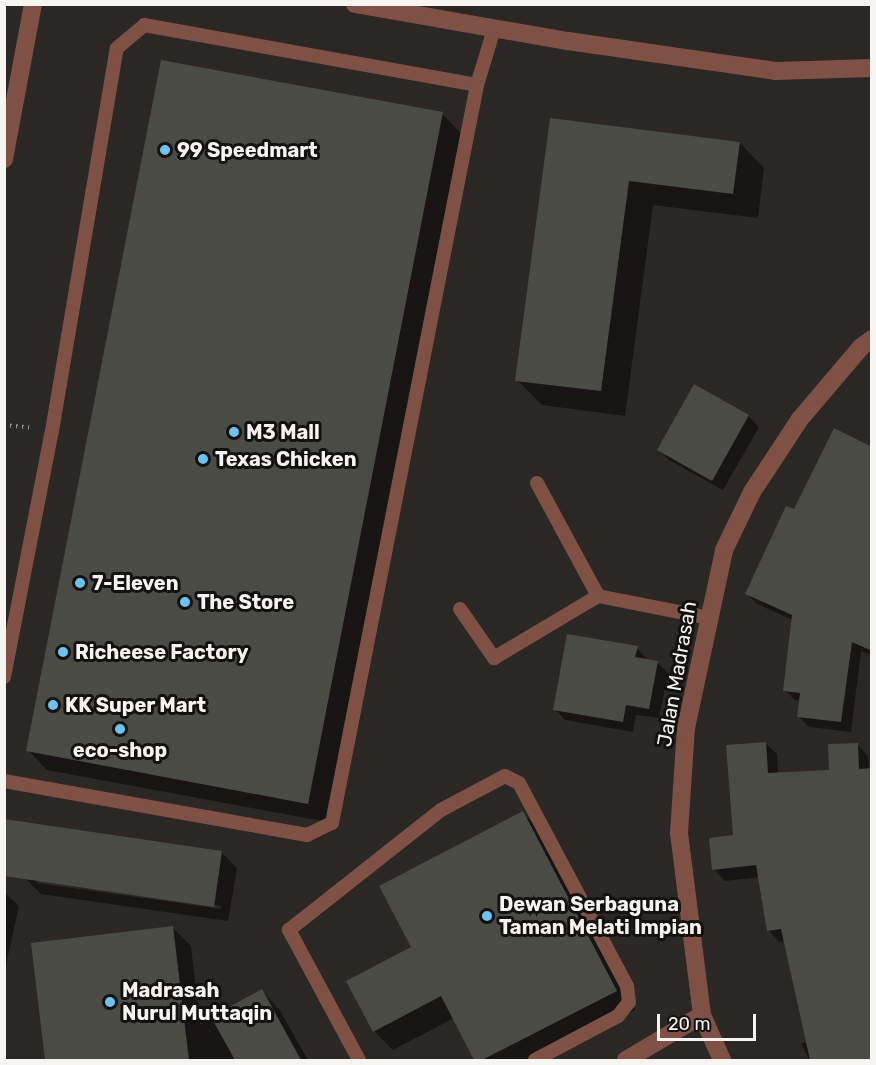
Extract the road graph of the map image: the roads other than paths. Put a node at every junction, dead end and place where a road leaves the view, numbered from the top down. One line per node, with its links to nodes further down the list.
1 (33, 4): 6 (street)
2 (356, 4): 3 (street)
3 (494, 29): 4 (street); 5 (lane)
4 (872, 68)
5 (477, 85): 10 (lane); 14 (lane)
6 (4, 159)
7 (868, 347): 12 (street, Jalan Madrasah)
8 (537, 483): 9 (lane)
9 (598, 596): 11 (lane); 12 (lane)
10 (12, 609): 13 (lane)
11 (460, 609)
12 (709, 618): 15 (street, Jalan Madrasah)
13 (4, 677)
14 (4, 781)
15 (702, 1015): 18 (street); 19 (street, Jalan Madrasah)
16 (359, 1060): 17 (lane)
17 (535, 1060)
18 (626, 1060)
19 (722, 1060)

